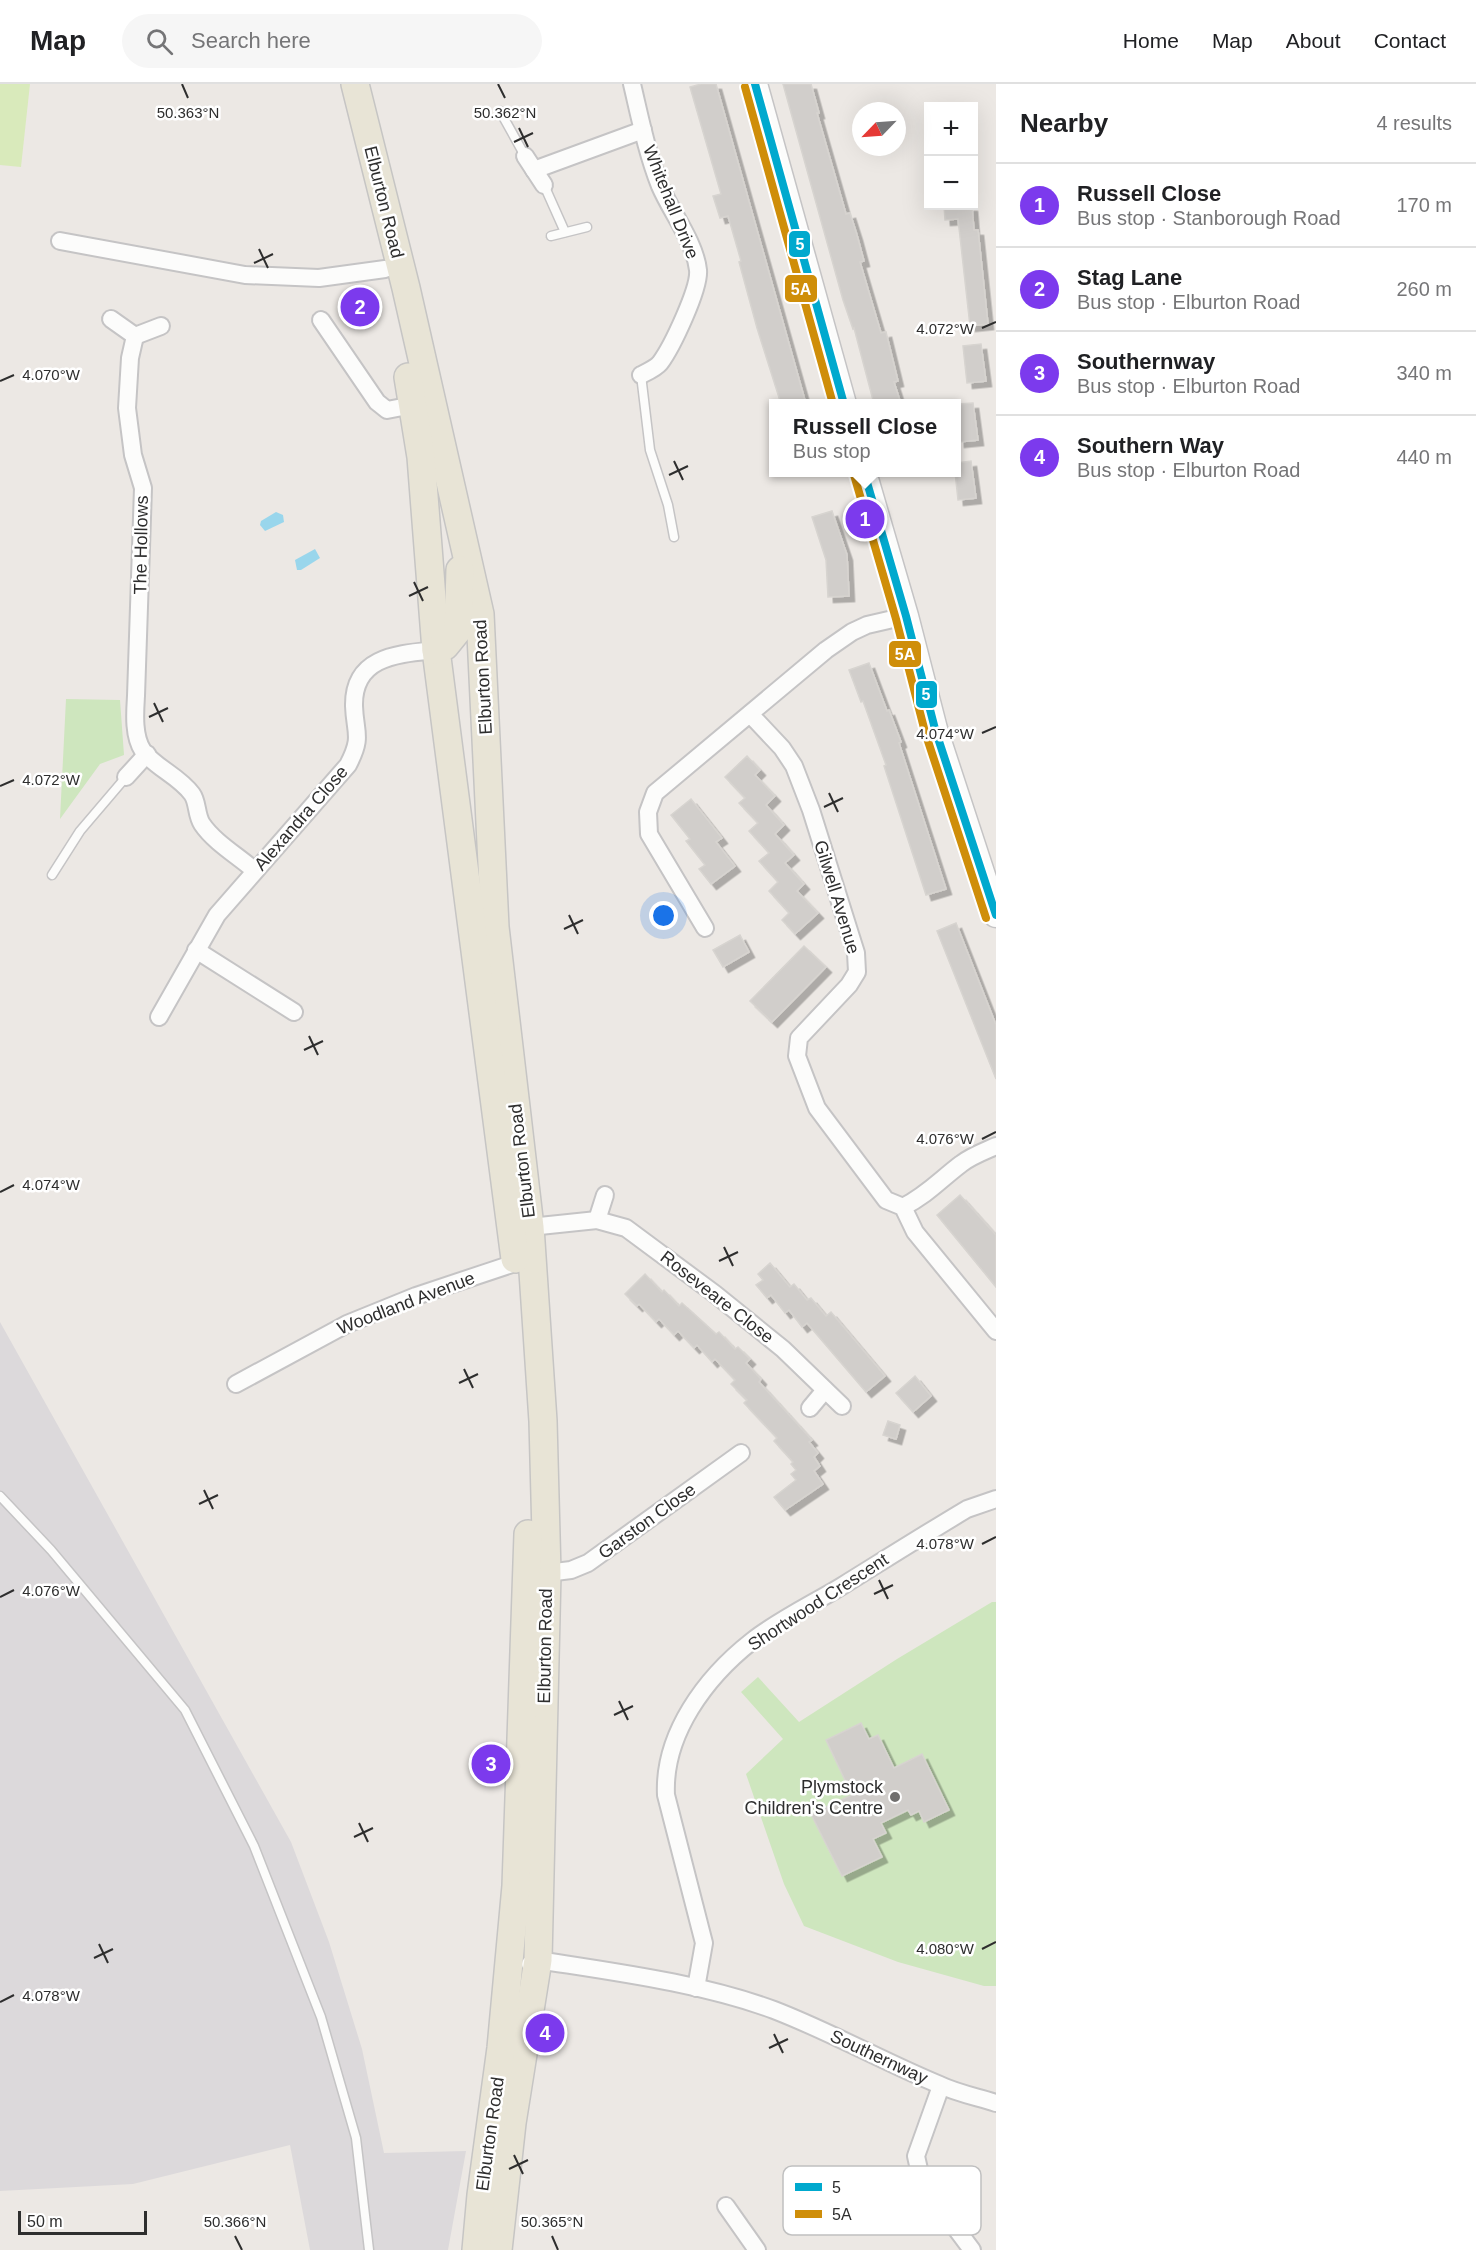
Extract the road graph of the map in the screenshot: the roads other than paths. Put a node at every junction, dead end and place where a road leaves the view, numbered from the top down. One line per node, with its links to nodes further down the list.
1 (339, 84): 13 (main road, Elburton Road)
2 (355, 84): 22 (main road, Elburton Road)
3 (632, 84): 6 (street, Whitehall Drive)
4 (755, 84): 19 (street)
5 (500, 111): 7 (lane)
6 (643, 130): 7 (street); 18 (street, Whitehall Drive)
7 (529, 163): 8 (street)
8 (544, 185): 10 (lane)
9 (587, 227): 10 (lane)
10 (565, 232): 11 (lane)
11 (551, 236)
12 (60, 240): 13 (street)
13 (385, 269): 20 (main road, Elburton Road)
14 (111, 319): 17 (street)
15 (321, 320): 20 (street)
16 (161, 326): 17 (street)
17 (135, 336): 29 (street, The Hollows)
18 (641, 375): 23 (lane)
19 (843, 399)
20 (413, 405): 25 (main road, Elburton Road)
21 (865, 477): 24 (street)
22 (461, 529): 25 (main road); 26 (main road, Elburton Road)
23 (674, 537)
24 (906, 616): 27 (street); 33 (street)
25 (436, 650): 28 (main road, Elburton Road); 31 (street, Alexandra Close)
26 (483, 669): 28 (main road); 42 (main road, Elburton Road)
27 (750, 714): 34 (street); 40 (street, Gilwell Avenue)
28 (449, 750): 43 (main road, Elburton Road)
29 (147, 754): 30 (street); 31 (street, The Hollows)
30 (126, 777): 32 (lane)
31 (254, 870): 35 (street, Alexandra Close)
32 (52, 875)
33 (996, 915)
34 (705, 928)
35 (196, 950): 36 (street); 37 (street, Alexandra Close)
36 (294, 1012)
37 (159, 1017)
38 (996, 1146): 40 (street)
39 (605, 1195): 41 (street)
40 (903, 1207): 44 (street, Gilwell Avenue)
41 (597, 1220): 42 (street, Roseveare Close); 46 (street, Roseveare Close)
42 (530, 1227): 52 (main road, Elburton Road)
43 (515, 1263): 45 (street, Woodland Avenue); 55 (main road, Elburton Road)
44 (996, 1331)
45 (236, 1384)
46 (825, 1390): 47 (street, Roseveare Close); 48 (street)
47 (842, 1406)
48 (810, 1408)
49 (741, 1453): 52 (street, Garston Close)
50 (0, 1496): 62 (lane)
51 (996, 1499): 54 (street, Shortwood Crescent)
52 (547, 1573): 53 (main road, Elburton Road)
53 (538, 1960): 54 (street, Southernway); 55 (street); 64 (main road, Elburton Road)
54 (696, 1988): 56 (street, Southernway)
55 (506, 2003): 63 (main road, Elburton Road)
56 (941, 2086): 57 (street, Southernway); 58 (street)
57 (996, 2103)
58 (918, 2166)
59 (726, 2206): 65 (street)
60 (960, 2235): 61 (street)
61 (970, 2249)
62 (369, 2250)
63 (476, 2250)
64 (498, 2250)
65 (757, 2250)

